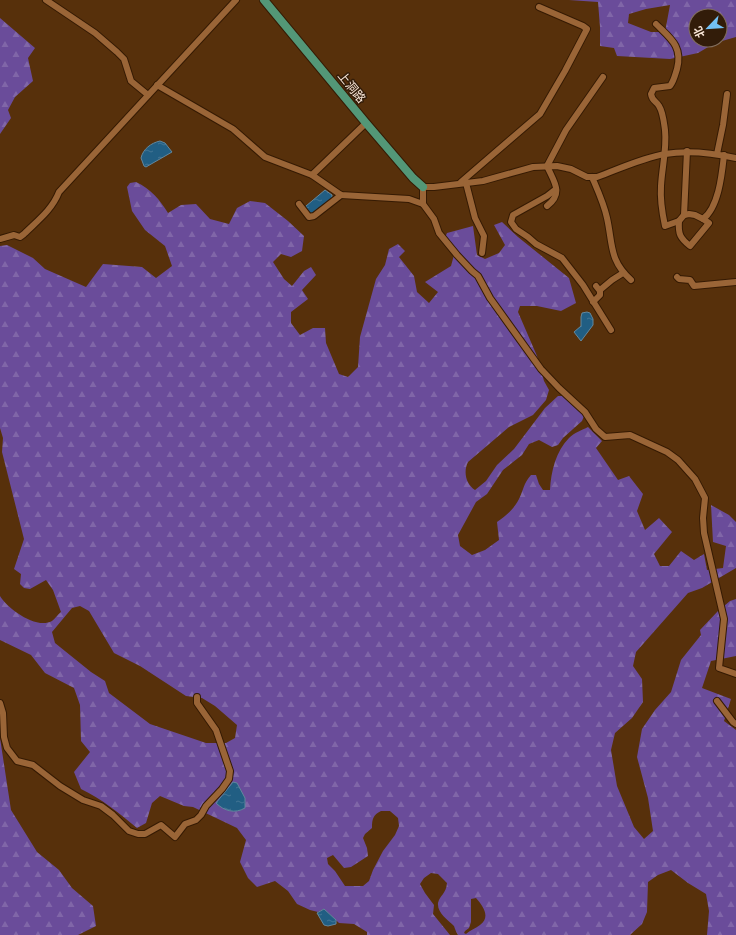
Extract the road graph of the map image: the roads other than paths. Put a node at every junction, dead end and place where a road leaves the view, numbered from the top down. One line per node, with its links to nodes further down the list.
1 (46, 0): 9 (street)
2 (236, 0): 7 (street)
3 (264, 0): 10 (main road, 上洞路)
4 (539, 7): 19 (street)
5 (656, 24): 12 (street)
6 (603, 77): 16 (street)
7 (158, 85): 9 (street); 17 (street)
8 (727, 94): 13 (street)
9 (148, 95): 29 (street)
10 (366, 123): 17 (street); 20 (main road, 上洞路)
11 (687, 152): 12 (street); 13 (street); 26 (street)
12 (665, 154): 18 (street); 28 (street)
13 (717, 154): 14 (street)
14 (724, 155): 15 (street); 27 (street)
15 (736, 158)
16 (547, 166): 18 (street); 19 (street); 21 (street)
17 (312, 176): 22 (street)
18 (592, 177): 31 (street)
19 (463, 183): 20 (street); 30 (street)
20 (423, 187): 24 (street)
21 (556, 189): 25 (street); 35 (street)
22 (341, 195): 23 (street); 24 (street)
23 (299, 204)
24 (423, 204): 37 (street)
25 (547, 206)
26 (684, 215): 27 (street); 28 (street)
27 (703, 219): 28 (street)
28 (679, 221)
29 (0, 239)
30 (482, 253)
31 (623, 273): 33 (street); 35 (street)
32 (678, 276): 34 (street)
33 (631, 280)
34 (736, 282)
35 (593, 302): 36 (street)
36 (611, 330)
37 (736, 674)
38 (197, 697): 40 (street)
39 (717, 701): 41 (street)
40 (0, 702)
41 (736, 724)

